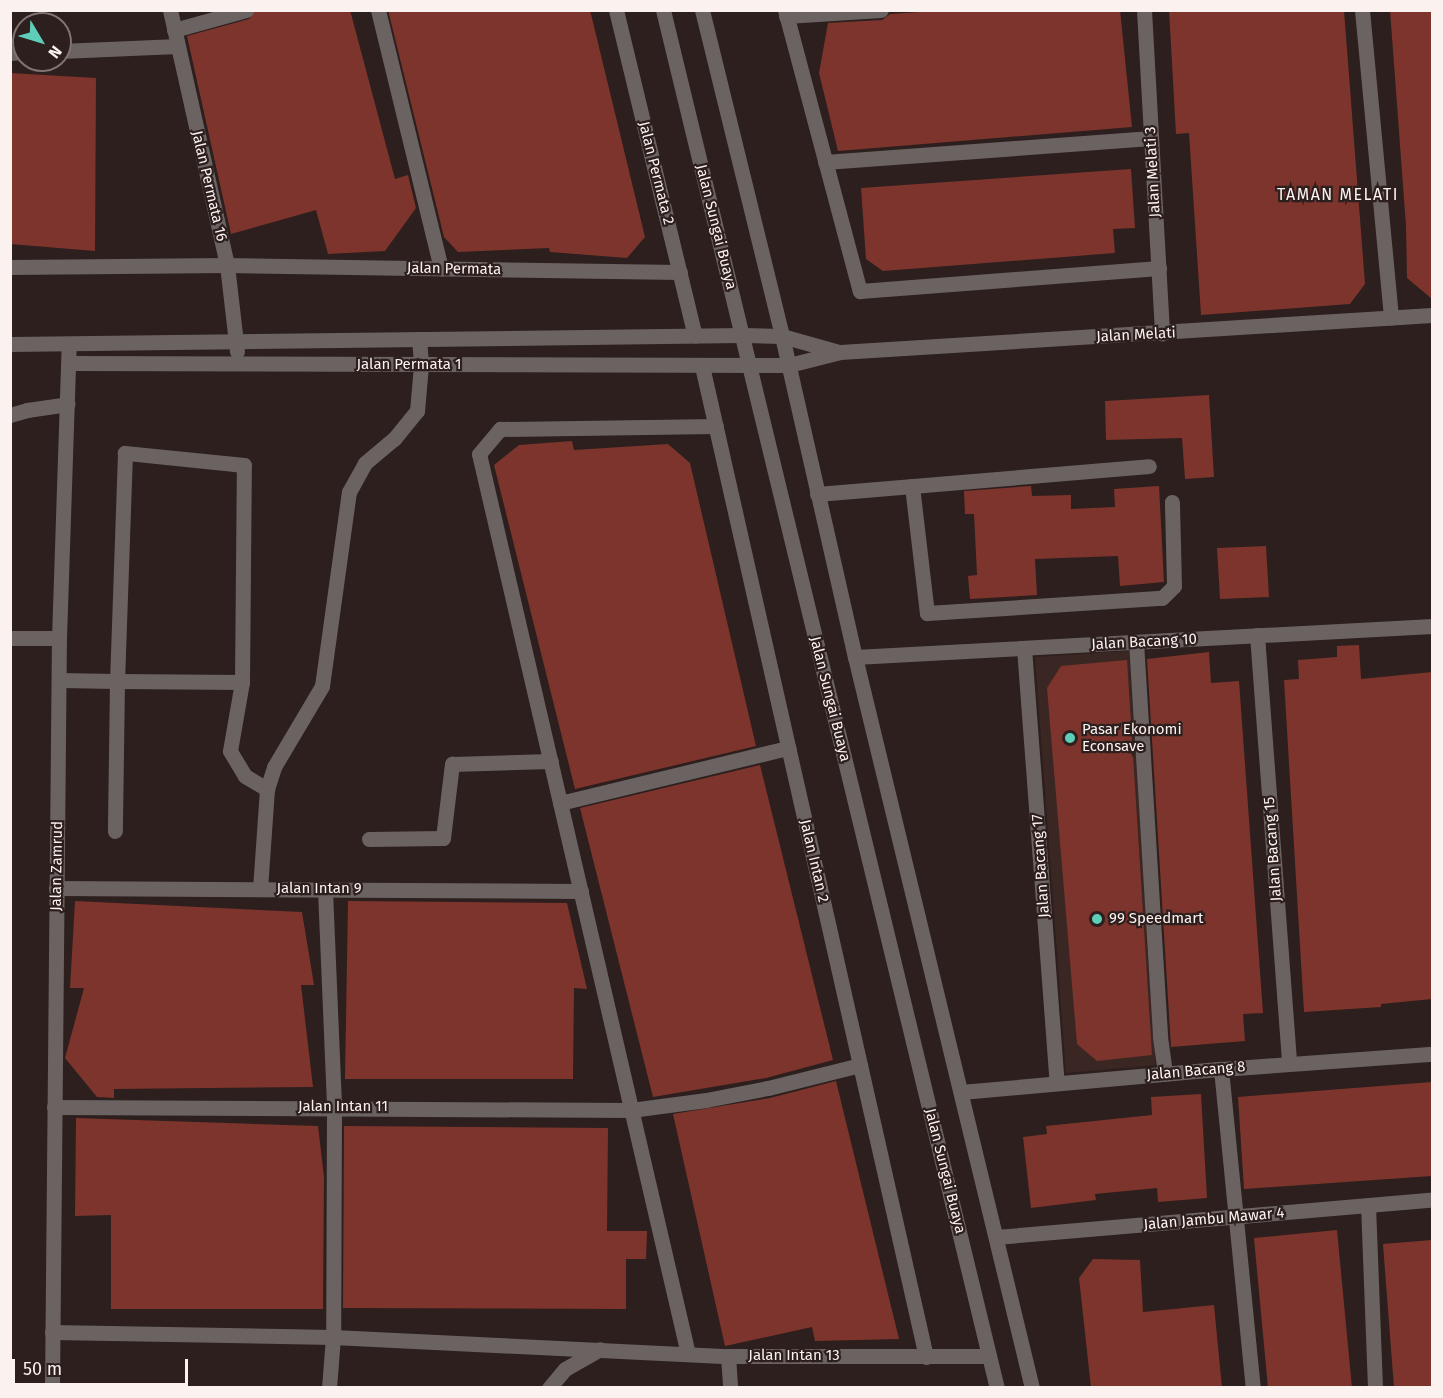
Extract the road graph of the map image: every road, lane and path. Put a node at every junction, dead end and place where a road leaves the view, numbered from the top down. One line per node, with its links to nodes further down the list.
1 (170, 10): 11 (street, Jalan Permata 16)
2 (246, 10): 11 (street)
3 (378, 10): 18 (street)
4 (616, 10): 20 (street, Jalan Permata 2)
5 (663, 10): 24 (street, Jalan Sungai Buaya)
6 (702, 10): 26 (street)
7 (881, 10): 10 (street)
8 (1144, 10): 14 (street, Jalan Melati 3)
9 (1362, 10): 22 (street)
10 (786, 13): 15 (street)
11 (174, 30): 12 (street, Jalan Permata 16)
12 (178, 45): 13 (street); 16 (street, Jalan Permata 16)
13 (72, 50)
14 (1151, 138): 15 (street); 19 (street, Jalan Melati 3)
15 (825, 162): 19 (street)
16 (227, 266): 17 (street); 18 (street, Jalan Permata); 28 (street, Jalan Permata 16)
17 (10, 267)
18 (441, 268): 20 (street, Jalan Permata)
19 (1159, 268): 23 (street, Jalan Melati 3)
20 (680, 272): 25 (street, Jalan Permata 2)
21 (1432, 315): 22 (street, Jalan Melati)
22 (1391, 318): 23 (street, Jalan Melati)
23 (1162, 333): 31 (street, Jalan Melati)
24 (742, 335): 25 (street, Jalan Permata 1); 26 (street, Jalan Melati); 35 (street, Jalan Sungai Buaya)
25 (695, 336): 27 (street, Jalan Permata 1)
26 (782, 336): 31 (street, Jalan Melati); 36 (street)
27 (419, 339): 28 (street, Jalan Permata 1); 34 (street)
28 (238, 342): 30 (street, Jalan Permata 1); 33 (street, Jalan Permata 16)
29 (10, 344): 30 (street, Jalan Permata 1)
30 (69, 344): 32 (street, Jalan Zamrud)
31 (840, 352): 36 (street, Jalan Melati)
32 (69, 363): 33 (street, Jalan Permata 1); 38 (street, Jalan Zamrud)
33 (237, 364): 34 (street, Jalan Permata 1)
34 (422, 365): 37 (street, Jalan Permata 1); 57 (street)
35 (750, 365): 36 (street, Jalan Melati); 37 (street, Jalan Permata 1); 84 (street, Jalan Sungai Buaya)
36 (789, 365): 43 (street)
37 (702, 366): 40 (street, Jalan Intan 2)
38 (68, 404): 39 (street); 48 (street, Jalan Zamrud)
39 (10, 415)
40 (716, 426): 55 (street, Jalan Intan 2); 56 (street)
41 (1149, 466): 42 (street)
42 (912, 486): 43 (street); 44 (street)
43 (817, 494): 51 (street)
44 (1172, 502)
45 (1432, 626): 46 (street, Jalan Bacang 10)
46 (1257, 635): 49 (street, Jalan Bacang 10); 66 (street, Jalan Bacang 15)
47 (10, 638): 48 (street)
48 (59, 638): 52 (street, Jalan Zamrud)
49 (1136, 642): 50 (street, Jalan Bacang 10); 69 (street)
50 (1024, 648): 51 (street, Jalan Bacang 10); 70 (street, Jalan Bacang 17)
51 (855, 657): 71 (street)
52 (59, 680): 53 (street); 61 (street, Jalan Zamrud)
53 (117, 681): 54 (street); 54 (street); 59 (street)
54 (242, 682): 57 (street)
55 (788, 748): 58 (street); 67 (street, Jalan Intan 2)
56 (550, 762): 58 (street); 60 (street)
57 (267, 789): 62 (street)
58 (560, 803): 64 (street)
59 (115, 831)
60 (369, 839)
61 (56, 888): 62 (street, Jalan Intan 9); 72 (street, Jalan Zamrud)
62 (260, 889): 63 (street, Jalan Intan 9)
63 (326, 890): 64 (street, Jalan Intan 9); 73 (street)
64 (581, 891): 74 (street)
65 (1432, 1054): 66 (street, Jalan Bacang 8)
66 (1289, 1064): 68 (street, Jalan Bacang 8)
67 (860, 1065): 74 (street, Jalan Intan 11); 85 (street, Jalan Intan 2)
68 (1221, 1069): 69 (street, Jalan Bacang 8); 77 (street)
69 (1165, 1074): 70 (street, Jalan Bacang 8)
70 (1058, 1083): 71 (street, Jalan Bacang 8)
71 (961, 1092): 78 (street)
72 (54, 1107): 73 (street, Jalan Intan 11); 79 (street, Jalan Zamrud)
73 (333, 1107): 74 (street, Jalan Intan 11); 80 (street)
74 (631, 1110): 82 (street)
75 (1432, 1200): 76 (street, Jalan Jambu Mawar 4)
76 (1368, 1205): 77 (street, Jalan Jambu Mawar 4); 93 (street)
77 (1236, 1217): 78 (street, Jalan Jambu Mawar 4); 92 (street)
78 (996, 1237): 91 (street)
79 (52, 1332): 80 (street, Jalan Intan 13); 86 (street, Jalan Zamrud)
80 (333, 1336): 81 (street, Jalan Intan 13); 87 (street)
81 (600, 1349): 82 (street, Jalan Intan 13); 88 (street)
82 (688, 1354): 83 (street, Jalan Intan 13)
83 (728, 1356): 85 (street, Jalan Intan 13); 89 (street)
84 (989, 1356): 85 (street, Jalan Intan 13); 90 (street, Jalan Sungai Buaya)
85 (926, 1357)
86 (52, 1388)
87 (329, 1388)
88 (549, 1388)
89 (730, 1388)
90 (997, 1388)
91 (1032, 1388)
92 (1253, 1388)
93 (1375, 1388)

